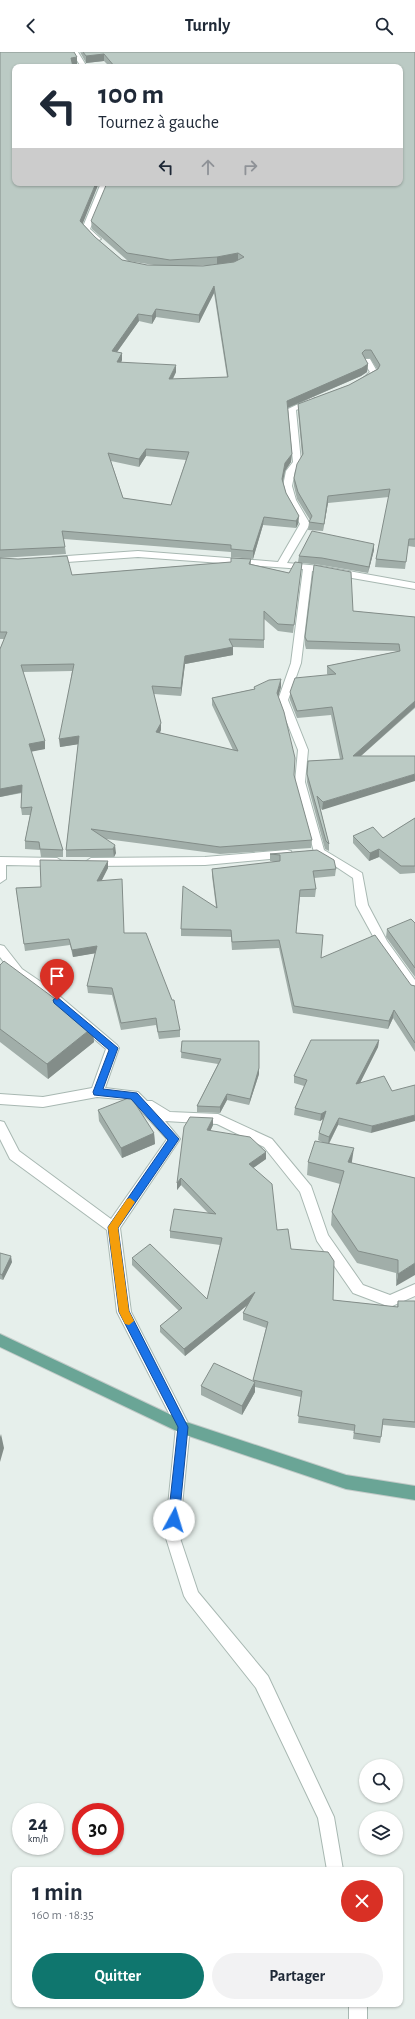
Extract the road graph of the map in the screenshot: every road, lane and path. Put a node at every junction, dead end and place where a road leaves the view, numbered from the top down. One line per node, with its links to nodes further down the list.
1 (75, 52): 2 (street)
2 (82, 64)
3 (104, 186): 4 (street)
4 (103, 244)
5 (367, 361): 6 (street)
6 (352, 386)
7 (322, 396): 9 (street)
8 (43, 560): 9 (street)
9 (280, 566): 10 (street)
10 (308, 567): 11 (street); 16 (street)
11 (415, 586)
12 (296, 854): 13 (street)
13 (0, 860): 14 (street)
14 (0, 879)
15 (0, 949): 17 (street)
16 (415, 989)
17 (97, 1092): 18 (street); 19 (street)
18 (134, 1095): 21 (street); 22 (street)
19 (0, 1099)
20 (0, 1126): 21 (street)
21 (113, 1227): 24 (street)
22 (415, 1290)
23 (0, 1340): 24 (main road)
24 (183, 1427): 25 (main road); 26 (street)
25 (415, 1493)
26 (334, 1867)
27 (358, 2007): 28 (street)
28 (358, 2019)

